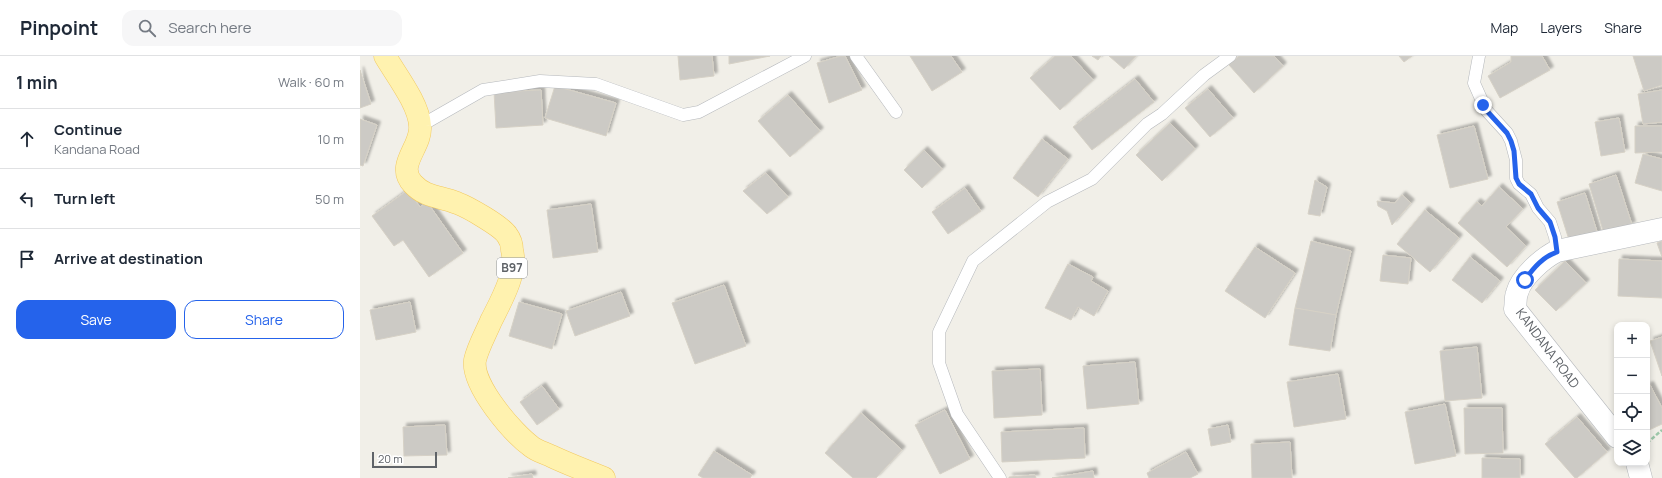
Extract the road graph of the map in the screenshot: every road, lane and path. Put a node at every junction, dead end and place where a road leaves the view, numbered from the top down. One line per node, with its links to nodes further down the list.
1 (385, 56): 7 (main road, B97)
2 (805, 56): 7 (lane)
3 (856, 56): 6 (lane)
4 (1230, 56): 15 (lane)
5 (1479, 56): 9 (lane)
6 (896, 112)
7 (420, 126): 14 (main road, B97)
8 (1662, 229): 9 (street, KANDANA ROAD)
9 (1557, 252): 11 (street, KANDANA ROAD)
10 (1662, 430): 12 (path)
11 (1614, 433)
12 (1650, 440)
13 (1639, 466): 16 (street)
14 (604, 478)
15 (1000, 478)
16 (1641, 478)

